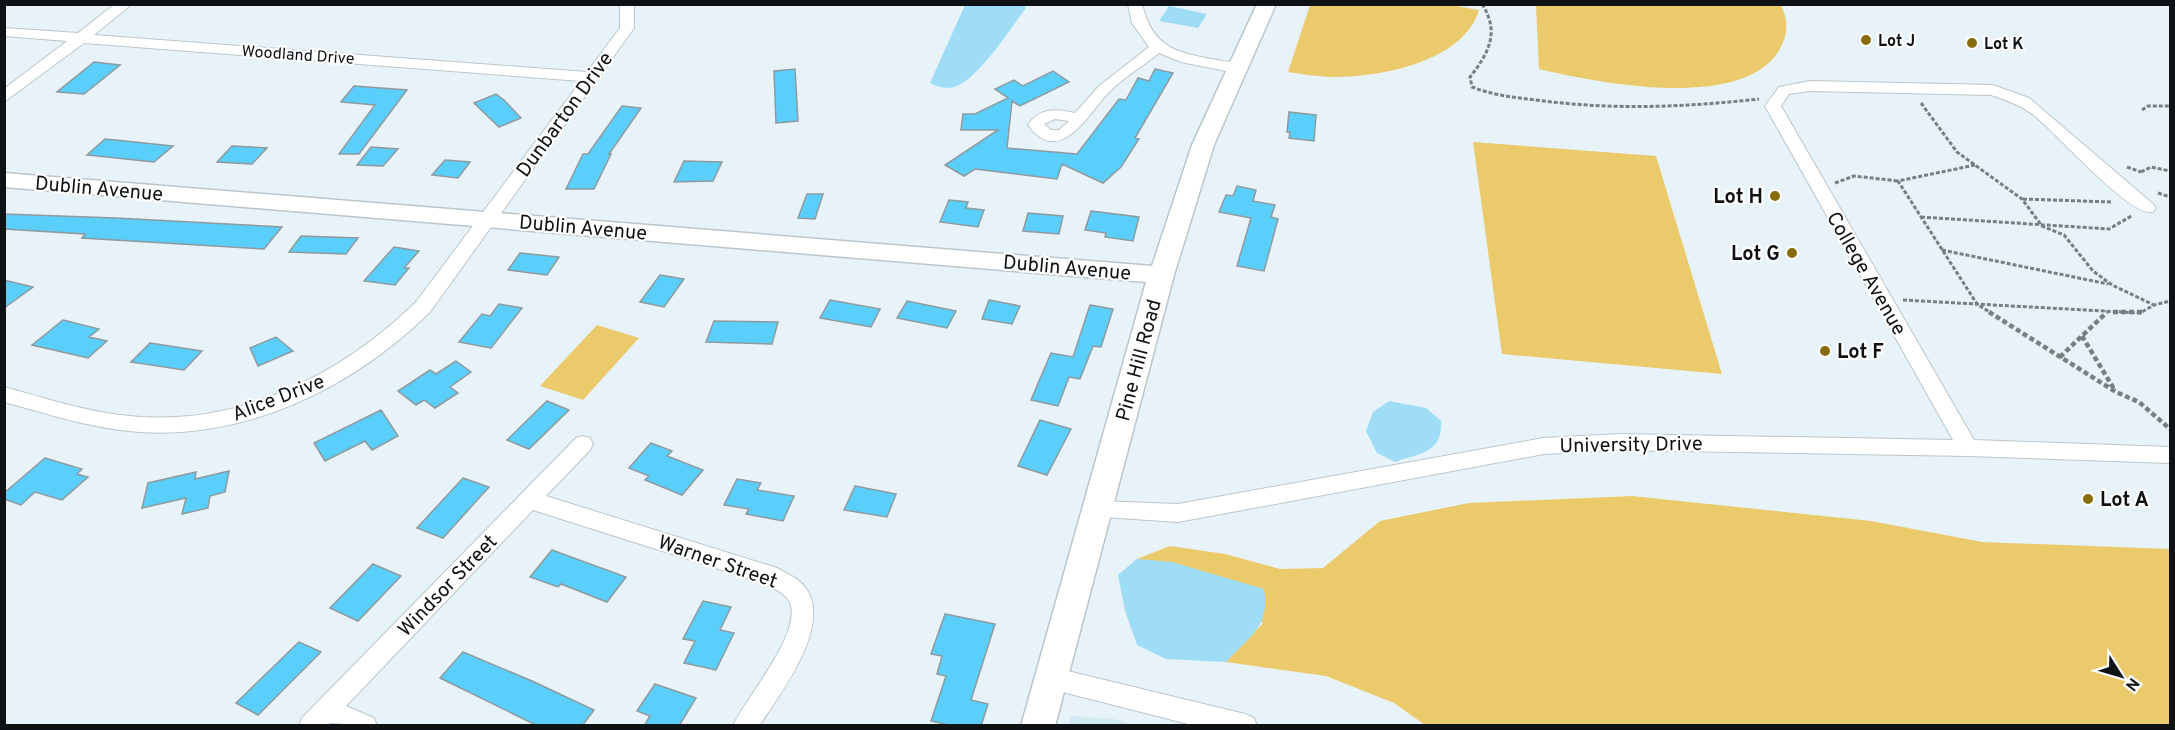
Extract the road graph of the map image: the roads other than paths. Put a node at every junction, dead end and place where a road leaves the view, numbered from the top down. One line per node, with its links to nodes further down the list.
1 (125, 4): 6 (street)
2 (627, 4): 9 (street, Dunbarton Drive)
3 (1135, 4): 7 (street)
4 (1267, 4): 8 (street, Pine Hill Road)
5 (4, 32): 6 (street, Woodland Drive)
6 (83, 38): 9 (street, Woodland Drive); 10 (street)
7 (1157, 48): 8 (street); 11 (street)
8 (1236, 68): 15 (street, Pine Hill Road)
9 (591, 77): 14 (street, Dunbarton Drive)
10 (4, 97)
11 (1078, 119)
12 (4, 180): 14 (street, Dublin Avenue)
13 (2147, 208): 18 (street, College Avenue)
14 (486, 220): 15 (street, Dublin Avenue); 16 (street, Alice Drive)
15 (1161, 275): 21 (street, Pine Hill Road)
16 (4, 394)
17 (583, 444): 20 (street, Windsor Street)
18 (1968, 448): 19 (street, University Drive); 21 (street, University Drive)
19 (2170, 455)
20 (529, 500): 23 (street, Windsor Street); 25 (street, Warner Street)
21 (1097, 510): 22 (street, Pine Hill Road)
22 (1051, 678): 26 (street, Pine Hill Road); 27 (street)
23 (319, 718): 24 (street)
24 (365, 726)
25 (746, 726)
26 (1038, 726)
27 (1245, 726)

